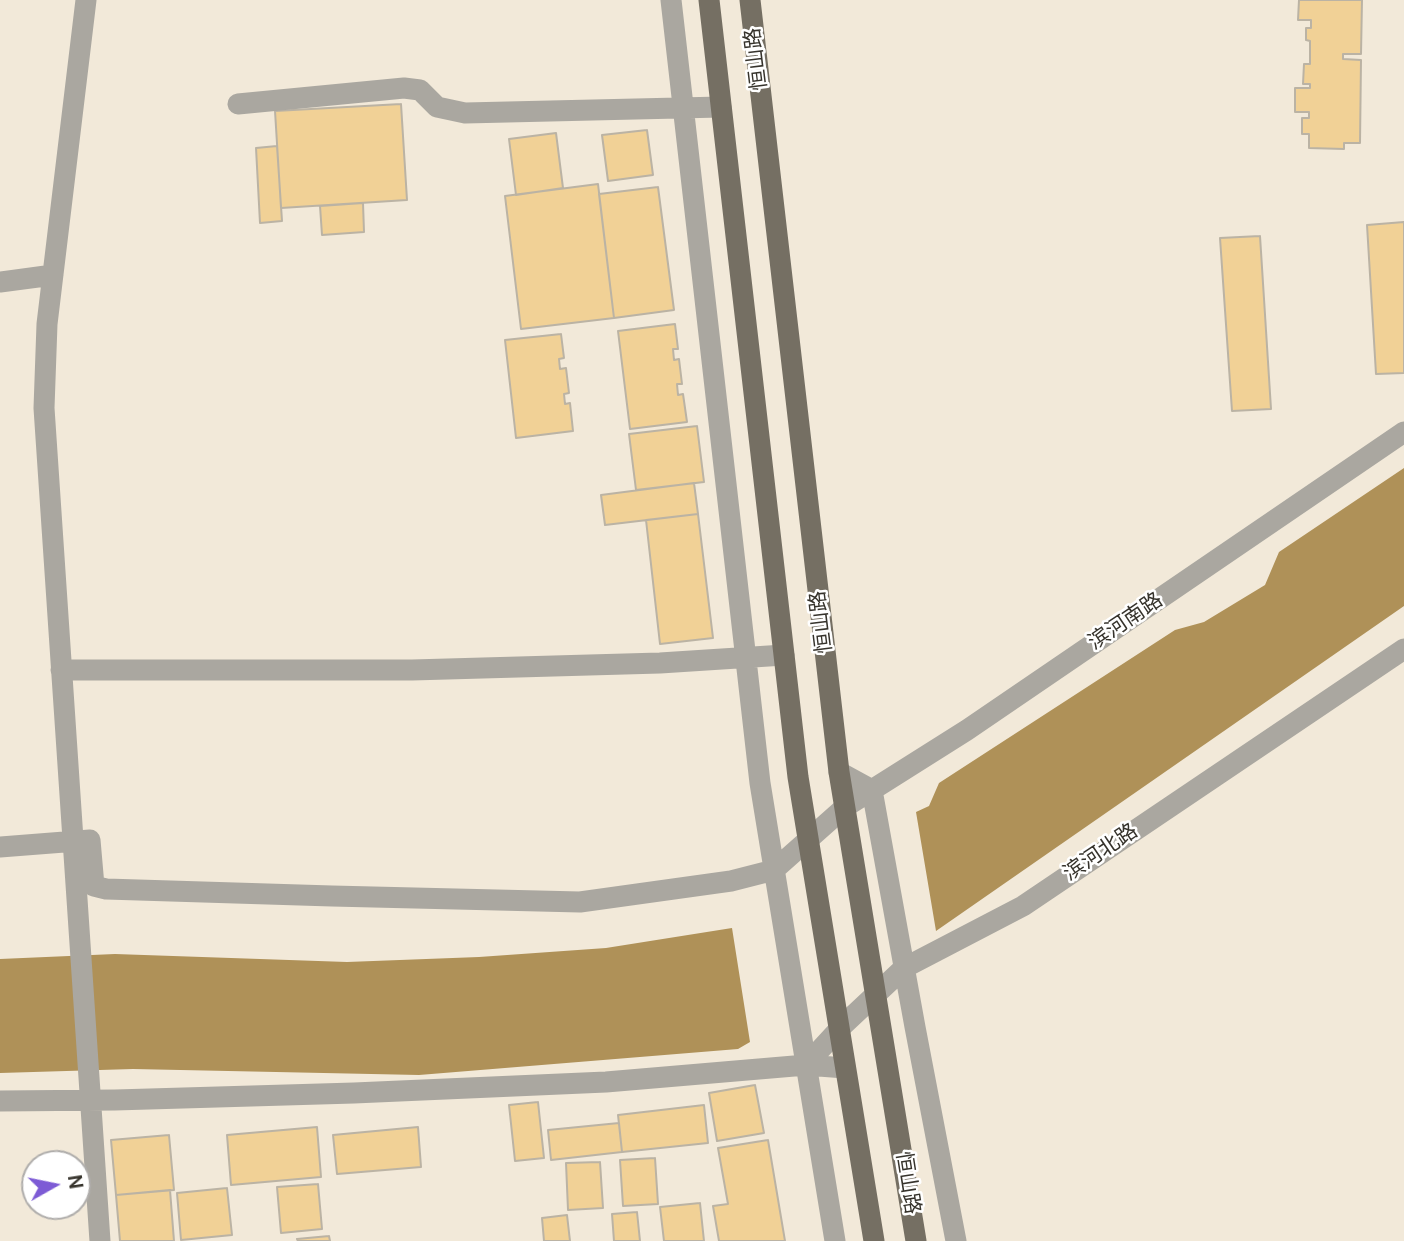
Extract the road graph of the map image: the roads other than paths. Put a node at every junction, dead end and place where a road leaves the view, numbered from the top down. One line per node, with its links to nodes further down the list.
1 (86, 0): 8 (street)
2 (670, 0): 7 (street)
3 (709, 0): 6 (main road, 恒山路)
4 (750, 0): 15 (main road, 恒山路)
5 (238, 104): 7 (street)
6 (721, 107): 7 (street); 12 (main road, 恒山路)
7 (683, 108): 13 (street)
8 (53, 275): 9 (street); 14 (street)
9 (0, 282)
10 (1404, 432): 16 (street, 滨河南路)
11 (1404, 649): 22 (street, 滨河北路)
12 (784, 655): 13 (street); 18 (main road, 恒山路)
13 (746, 657): 14 (street); 21 (street)
14 (61, 670): 19 (street)
15 (839, 772): 16 (street); 17 (main road, 恒山路)
16 (872, 790): 17 (street, 滨河南路); 22 (street)
17 (845, 807): 18 (street, 滨河南路); 23 (main road, 恒山路)
18 (809, 840): 21 (street, 滨河南路); 24 (main road, 恒山路)
19 (73, 842): 20 (street); 21 (street); 27 (street)
20 (0, 847)
21 (774, 870): 25 (street)
22 (904, 968): 23 (street, 滨河北路); 33 (street)
23 (876, 994): 24 (street, 滨河北路); 32 (main road, 恒山路)
24 (841, 1027): 25 (street, 滨河北路); 26 (main road, 恒山路)
25 (806, 1065): 26 (street); 27 (street); 30 (street)
26 (845, 1068): 31 (main road, 恒山路)
27 (91, 1100): 28 (street); 29 (street)
28 (0, 1101)
29 (100, 1241)
30 (835, 1241)
31 (874, 1241)
32 (916, 1241)
33 (956, 1241)

